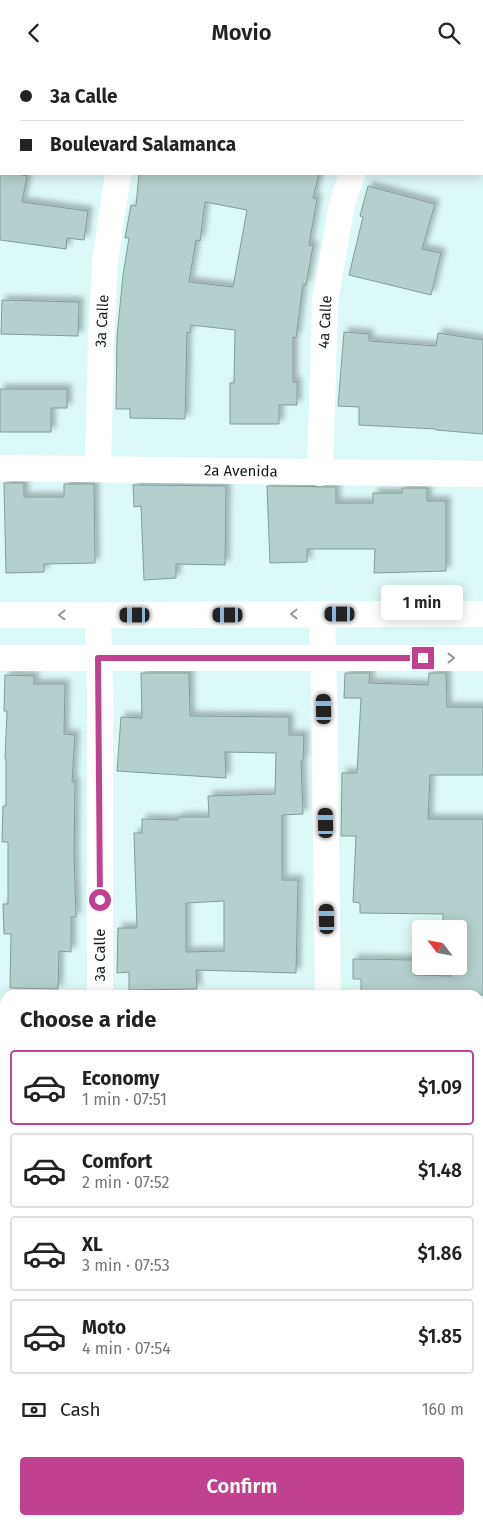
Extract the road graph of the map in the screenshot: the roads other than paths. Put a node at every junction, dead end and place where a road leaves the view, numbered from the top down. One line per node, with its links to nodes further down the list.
1 (118, 175): 4 (street, 3a Calle)
2 (352, 175): 5 (street, 4a Calle)
3 (0, 468): 4 (street, 2a Avenida)
4 (98, 469): 5 (street, 2a Avenida)
5 (320, 473): 6 (street, 2a Avenida)
6 (483, 474)
7 (322, 614): 8 (street); 10 (street, one-way to 10); 13 (street)
8 (483, 614)
9 (0, 615): 10 (street, one-way to 9)
10 (98, 615): 12 (street, 3a Calle)
11 (0, 658): 12 (street)
12 (98, 658): 13 (street); 15 (street, 3a Calle)
13 (324, 658): 14 (street, one-way to 14); 16 (street)
14 (483, 658)
15 (100, 990)
16 (328, 990)

